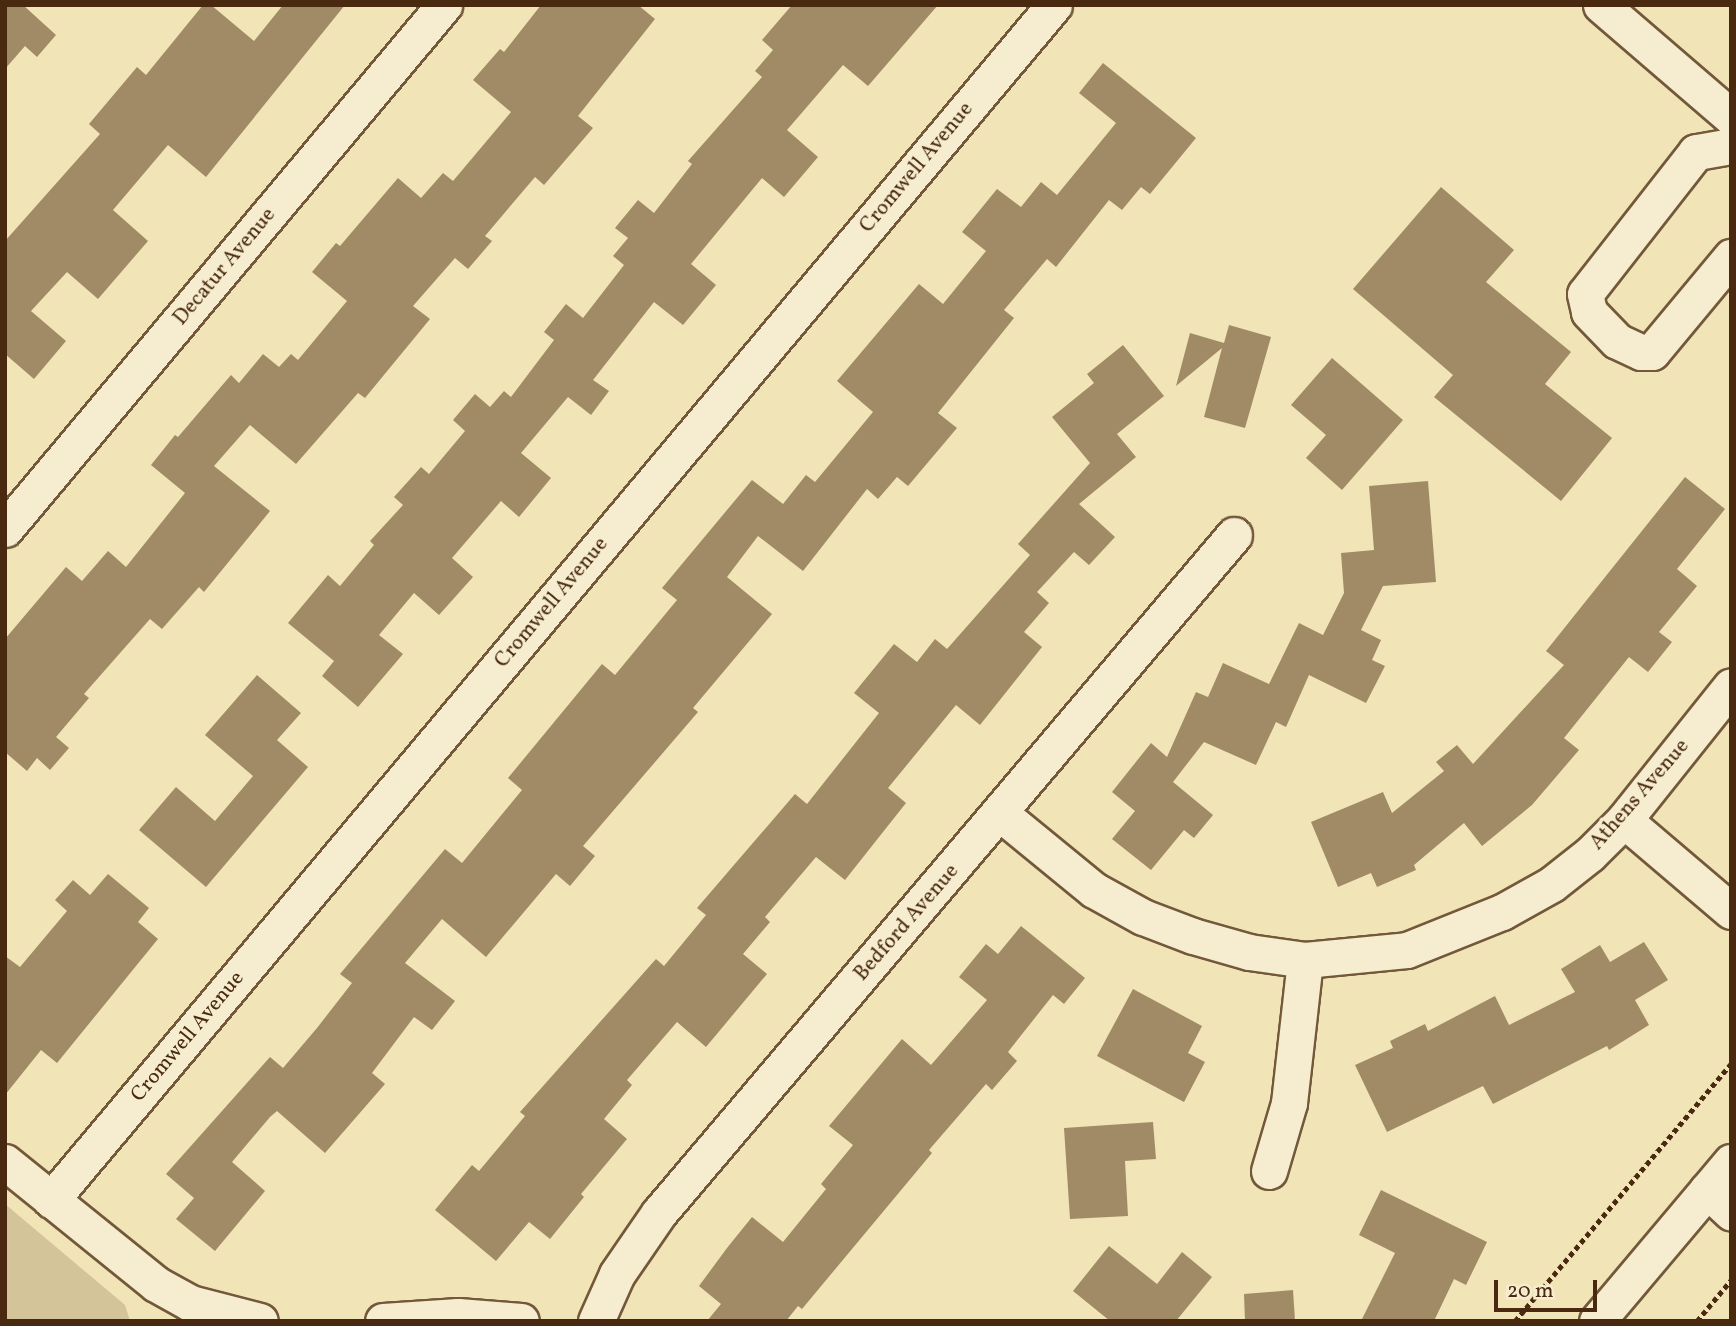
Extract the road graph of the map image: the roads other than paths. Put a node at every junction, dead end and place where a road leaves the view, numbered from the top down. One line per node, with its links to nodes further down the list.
1 (444, 5): 7 (street, Decatur Avenue)
2 (1054, 5): 17 (street, Cromwell Avenue)
3 (1601, 5): 4 (street)
4 (1731, 117)
5 (1731, 146): 6 (street)
6 (1731, 257)
7 (5, 529)
8 (1234, 535): 10 (street, Bedford Avenue)
9 (1731, 686): 11 (street, Athens Avenue)
10 (1001, 814): 13 (street, Athens Avenue); 23 (street, Bedford Avenue)
11 (1624, 820): 12 (street); 13 (street, Athens Avenue)
12 (1731, 911)
13 (1305, 960): 16 (street)
14 (5, 1162): 17 (street)
15 (1731, 1162): 18 (street)
16 (1269, 1171)
17 (51, 1200): 19 (street)
18 (1719, 1201): 24 (street)
19 (186, 1312): 20 (street)
20 (260, 1321)
21 (383, 1321): 22 (street)
22 (522, 1321)
23 (596, 1321)
24 (1597, 1321)

